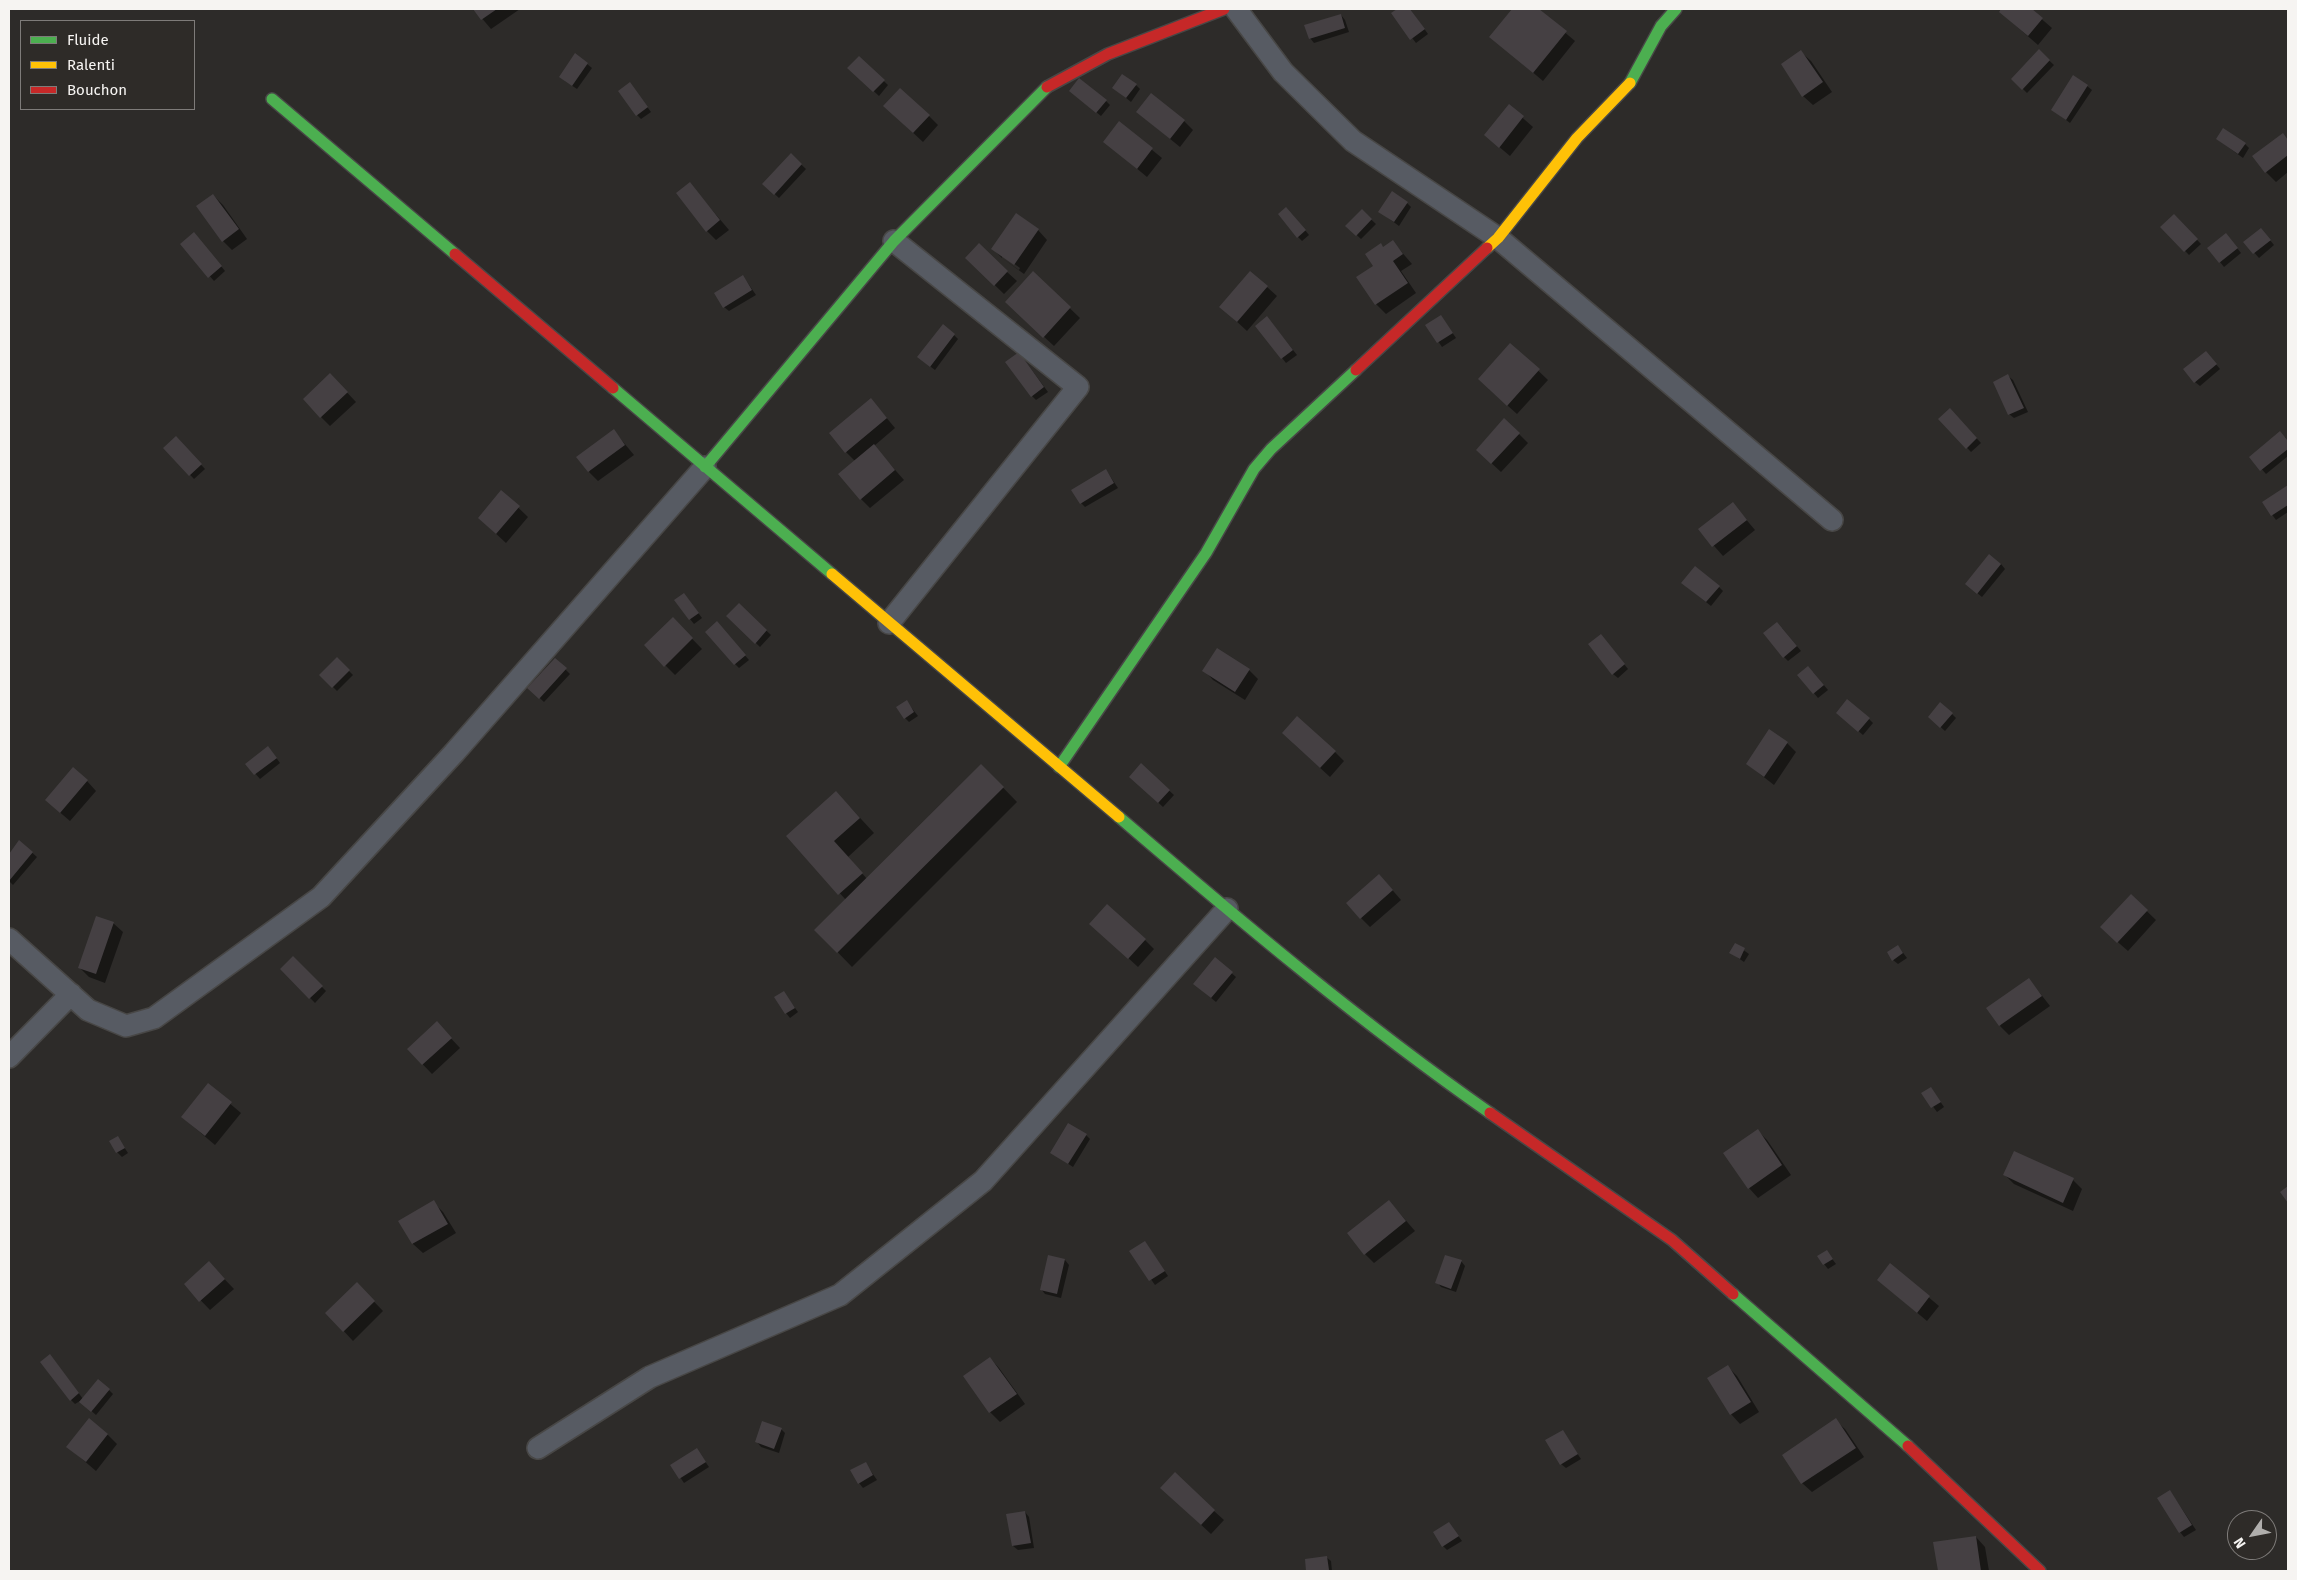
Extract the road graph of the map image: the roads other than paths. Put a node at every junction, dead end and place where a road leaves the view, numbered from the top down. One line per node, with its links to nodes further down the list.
1 (1224, 9): 6 (street)
2 (1236, 9): 5 (street)
3 (1676, 9): 5 (street)
4 (272, 99): 7 (street)
5 (1498, 238): 8 (street); 10 (street)
6 (894, 241): 7 (street); 9 (street)
7 (705, 467): 9 (street); 13 (street)
8 (1832, 520)
9 (889, 623): 10 (street)
10 (1059, 767): 11 (street)
11 (1227, 910): 15 (street); 16 (street)
12 (9, 939): 13 (street)
13 (70, 994): 14 (street)
14 (9, 1057)
15 (538, 1448)
16 (2040, 1571)

